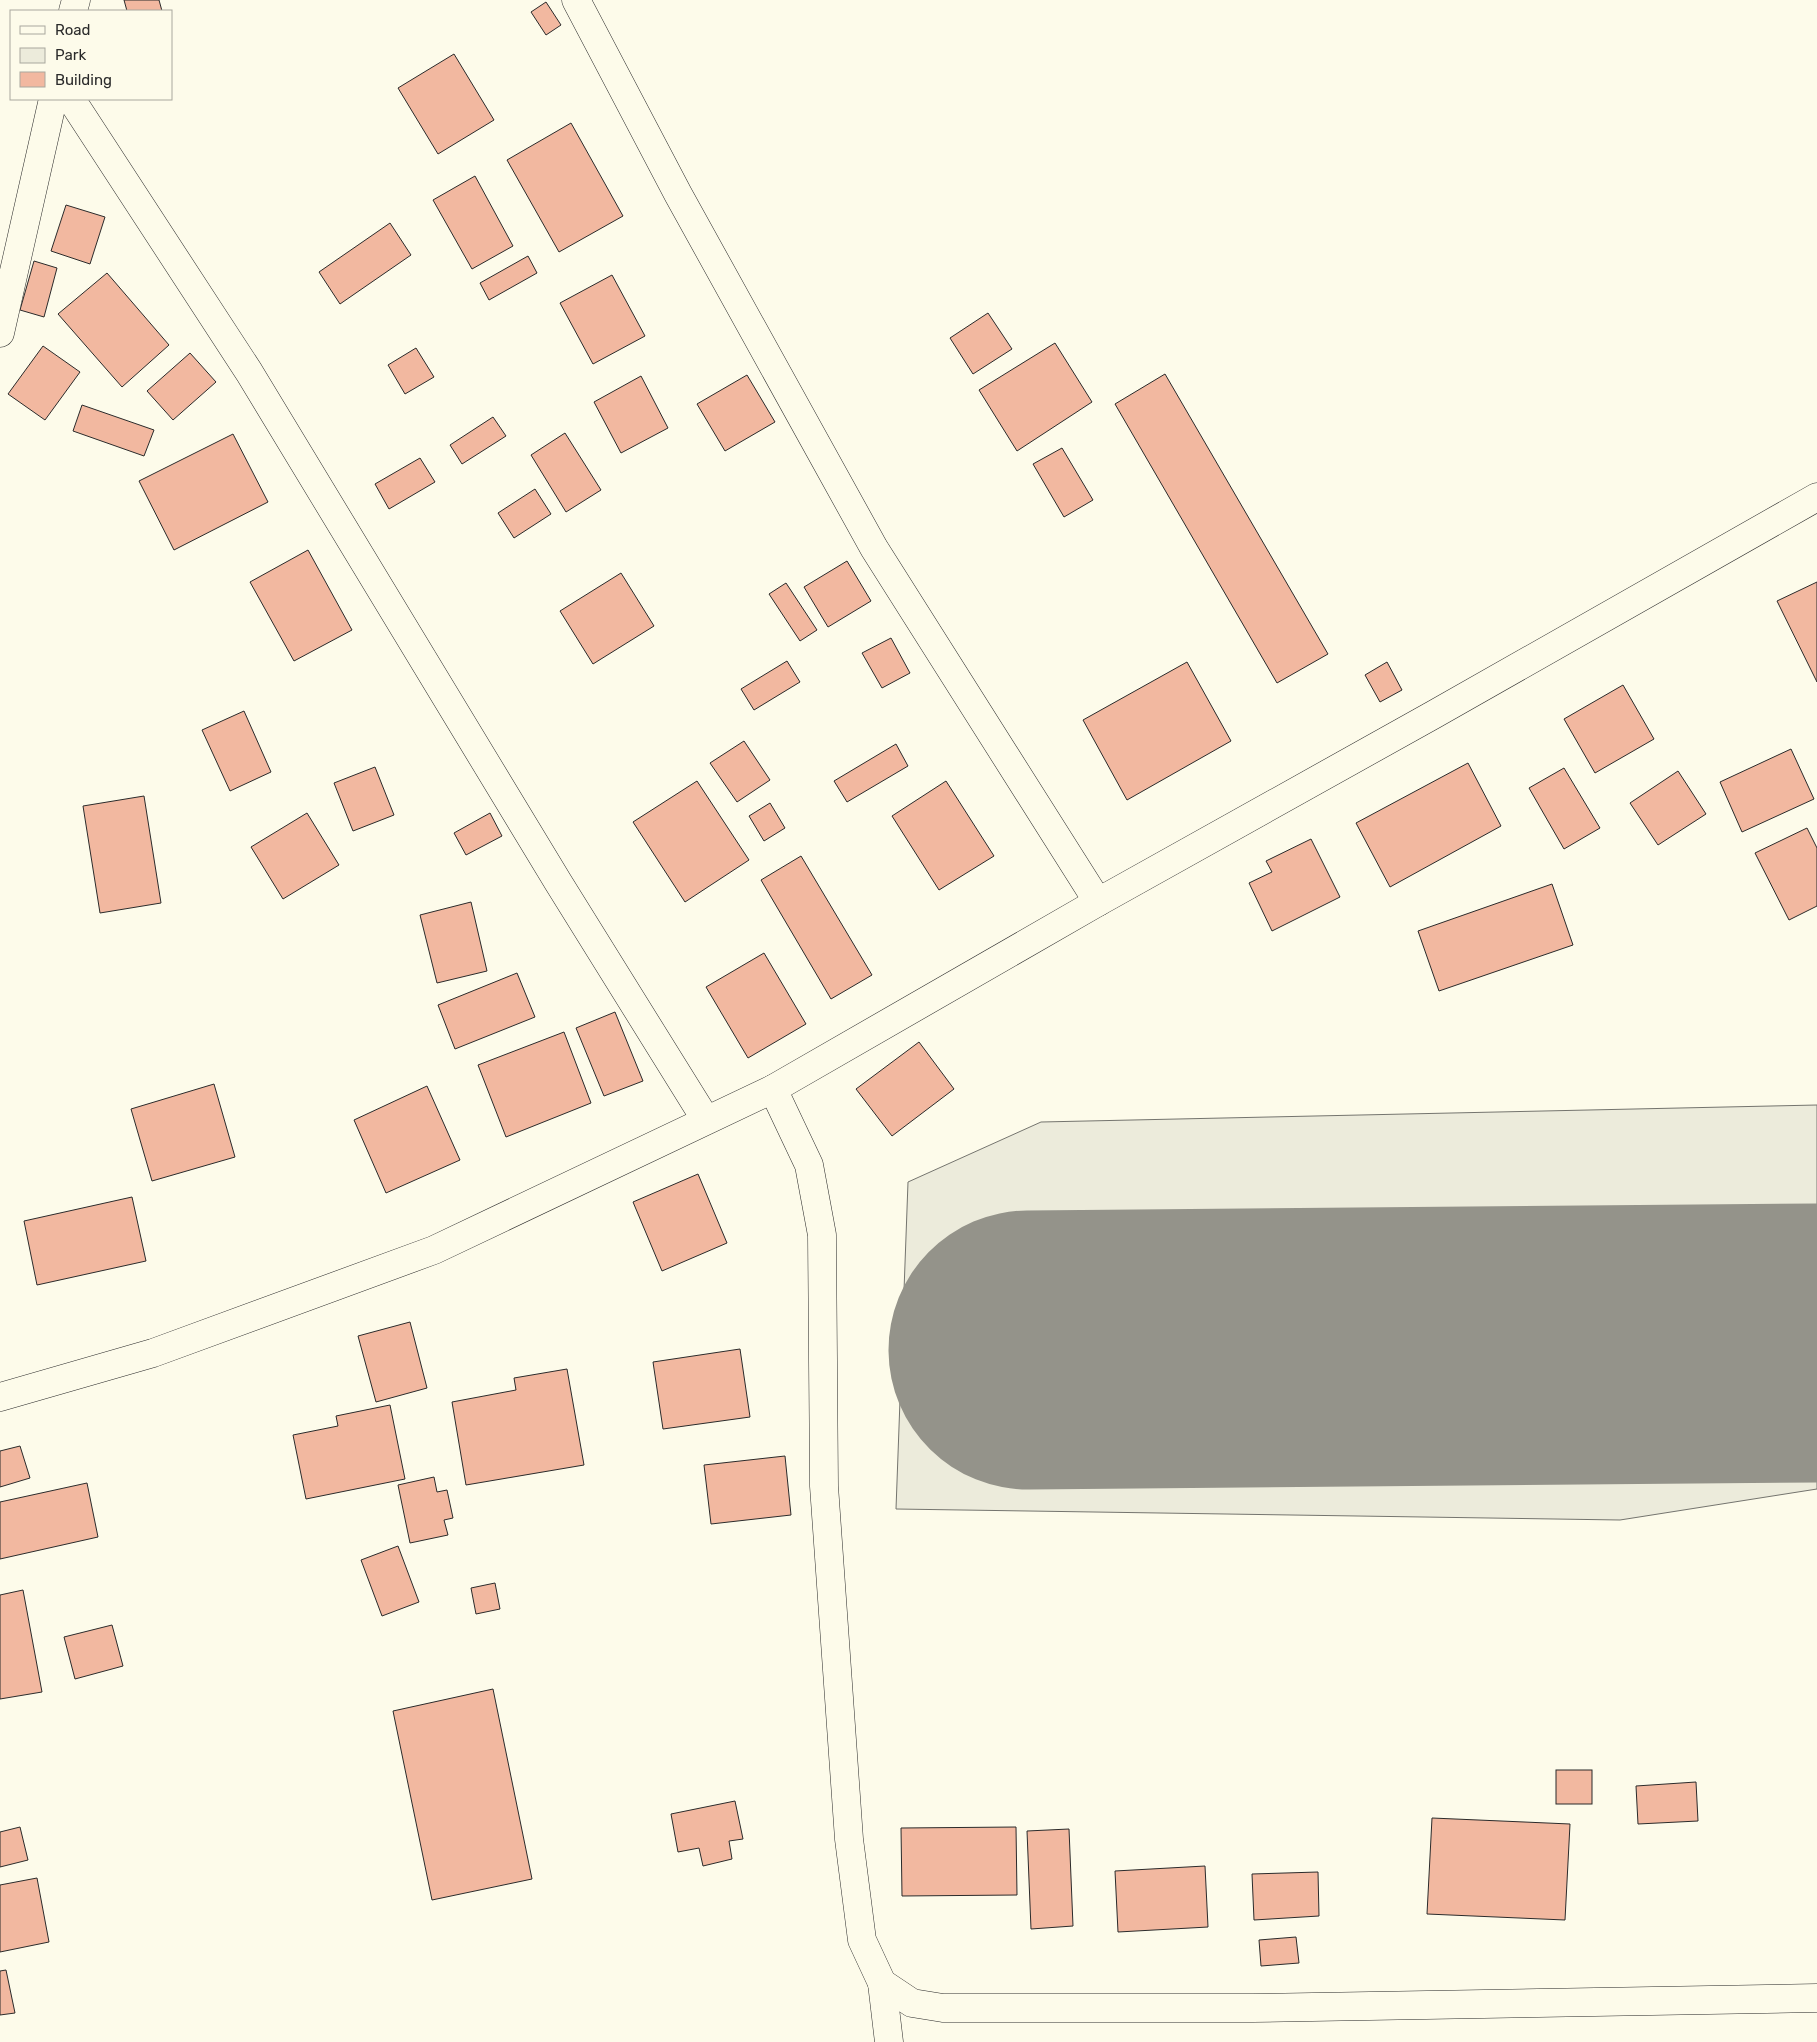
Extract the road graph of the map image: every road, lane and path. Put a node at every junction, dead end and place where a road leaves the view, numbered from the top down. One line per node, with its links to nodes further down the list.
1 (576, 0): 6 (street)
2 (52, 100): 4 (street)
3 (72, 100): 8 (street)
4 (0, 333)
5 (1817, 498): 6 (street)
6 (1098, 902): 7 (street)
7 (773, 1089): 8 (street); 10 (street)
8 (706, 1120): 9 (street)
9 (0, 1397)
10 (882, 1984): 11 (street); 12 (street)
11 (1817, 1998)
12 (889, 2042)

